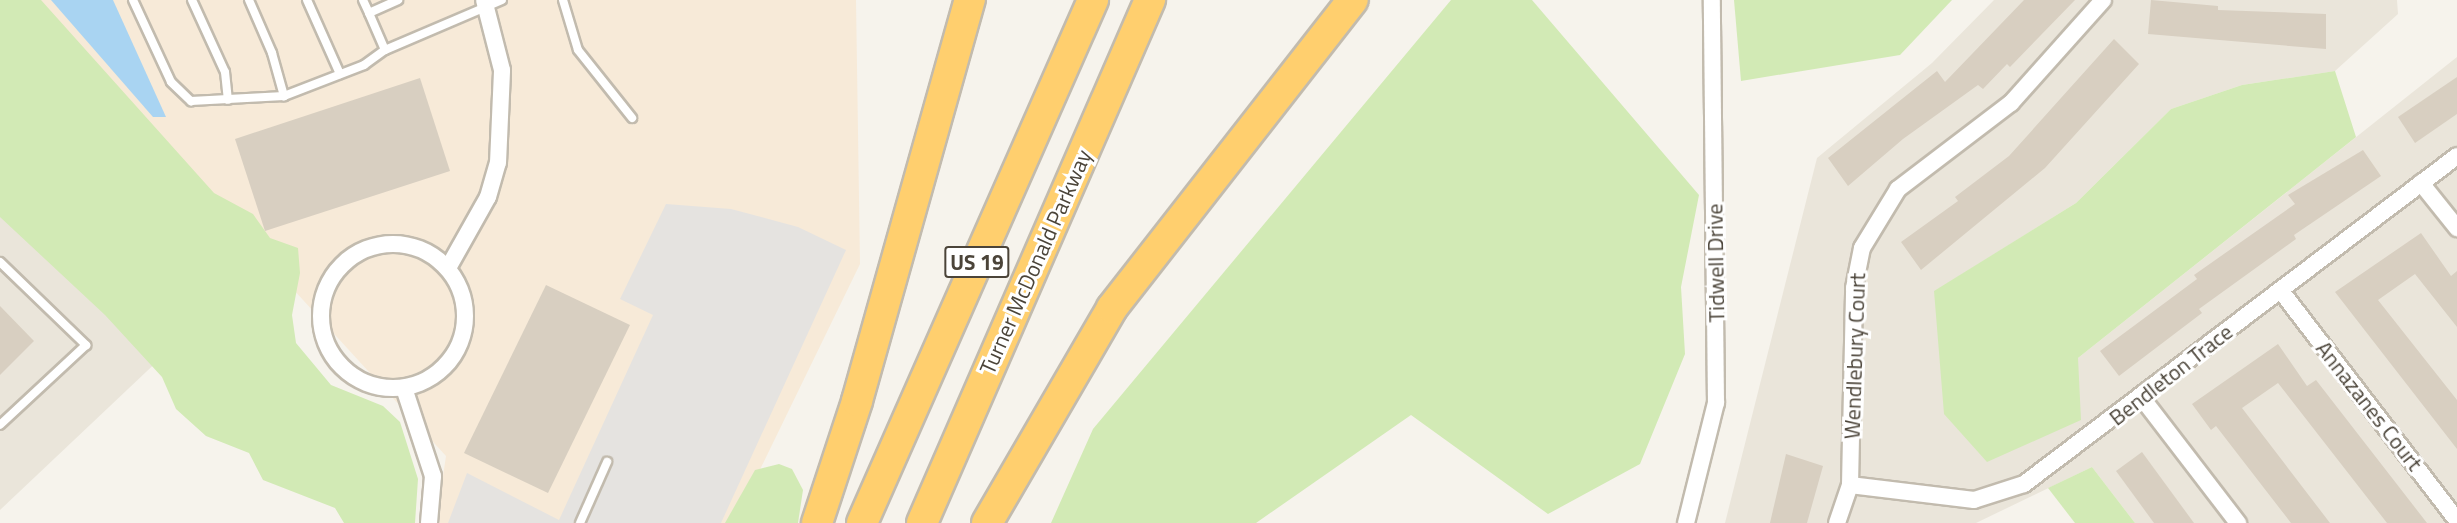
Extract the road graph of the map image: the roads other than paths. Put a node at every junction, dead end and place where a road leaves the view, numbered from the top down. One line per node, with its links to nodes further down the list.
1 (133, 0): 20 (lane)
2 (192, 0): 20 (lane)
3 (249, 0): 19 (lane)
4 (307, 0): 18 (lane)
5 (363, 0): 16 (lane)
6 (398, 0): 16 (lane)
7 (502, 0): 15 (lane)
8 (563, 0): 21 (lane)
9 (970, 0): 36 (highway)
10 (1092, 0): 37 (highway, US 19)
11 (1150, 0): 38 (highway, Turner McDonald Parkway / US 19)
12 (1353, 0): 39 (highway)
13 (1712, 0): 40 (street, Tidwell Drive)
14 (2103, 0): 32 (street, Wendlebury Court)
15 (485, 3): 17 (lane); 26 (street)
16 (369, 13): 17 (lane)
17 (385, 50): 18 (lane)
18 (340, 75): 19 (lane)
19 (284, 96): 20 (lane)
20 (228, 99)
21 (632, 118)
22 (2457, 156): 23 (street, Bendleton Trace)
23 (2421, 183): 24 (street); 27 (street, Bendleton Trace)
24 (2457, 228)
25 (0, 262): 30 (lane)
26 (448, 268): 28 (street); 28 (street)
27 (2280, 291): 29 (street, Bendleton Trace); 33 (street, Annazanes Court)
28 (404, 388): 34 (street)
29 (2142, 398): 32 (street, Bendleton Trace); 42 (street)
30 (0, 425)
31 (607, 462): 35 (lane)
32 (1850, 485): 41 (street, Wendlebury Court)
33 (2457, 520)
34 (429, 523)
35 (580, 523)
36 (817, 523)
37 (862, 523)
38 (922, 523)
39 (987, 523)
40 (1686, 523)
41 (1837, 523)
42 (2238, 523)

